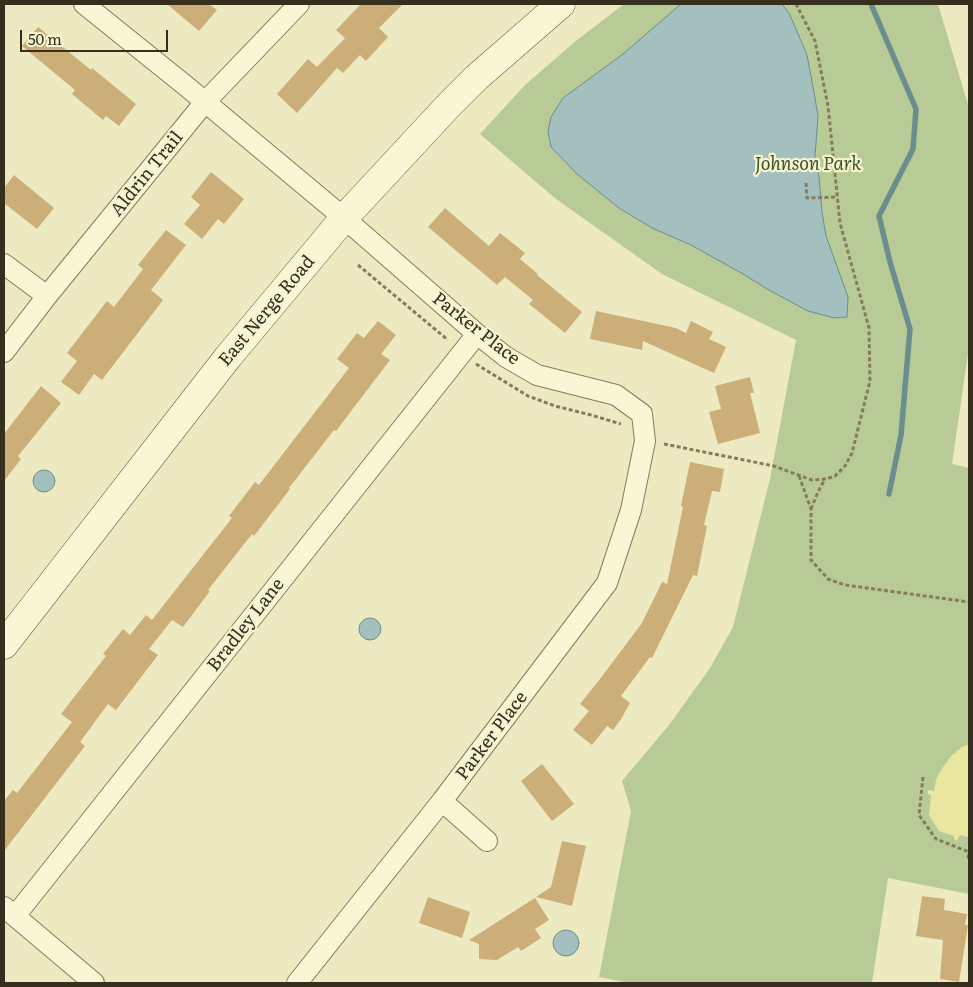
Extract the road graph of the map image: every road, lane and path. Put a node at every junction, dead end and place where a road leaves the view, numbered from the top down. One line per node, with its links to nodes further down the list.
1 (84, 4): 5 (street, Parker Place)
2 (299, 4): 5 (street, Aldrin Trail)
3 (561, 4): 8 (main road, East Nerge Road)
4 (796, 4): 7 (path)
5 (205, 102): 8 (street, Parker Place); 11 (street, Aldrin Trail)
6 (806, 183): 7 (path)
7 (837, 197): 17 (path)
8 (344, 218): 12 (street, Parker Place); 20 (main road, East Nerge Road)
9 (4, 264): 11 (street)
10 (358, 265): 14 (path)
11 (47, 296): 13 (street, Aldrin Trail)
12 (478, 334): 14 (street, Bradley Lane); 15 (street, Parker Place)
13 (4, 352)
14 (463, 353): 15 (path); 26 (street, Bradley Lane)
15 (644, 441): 16 (path); 22 (street, Parker Place)
16 (799, 476): 17 (path); 18 (path)
17 (826, 479): 18 (path)
18 (811, 509): 19 (path)
19 (969, 602)
20 (4, 645)
21 (923, 777): 24 (path)
22 (442, 801): 23 (street); 28 (street, Parker Place)
23 (487, 841)
24 (969, 853): 25 (path)
25 (969, 858)
26 (10, 912): 27 (street)
27 (94, 983)
28 (296, 983)

